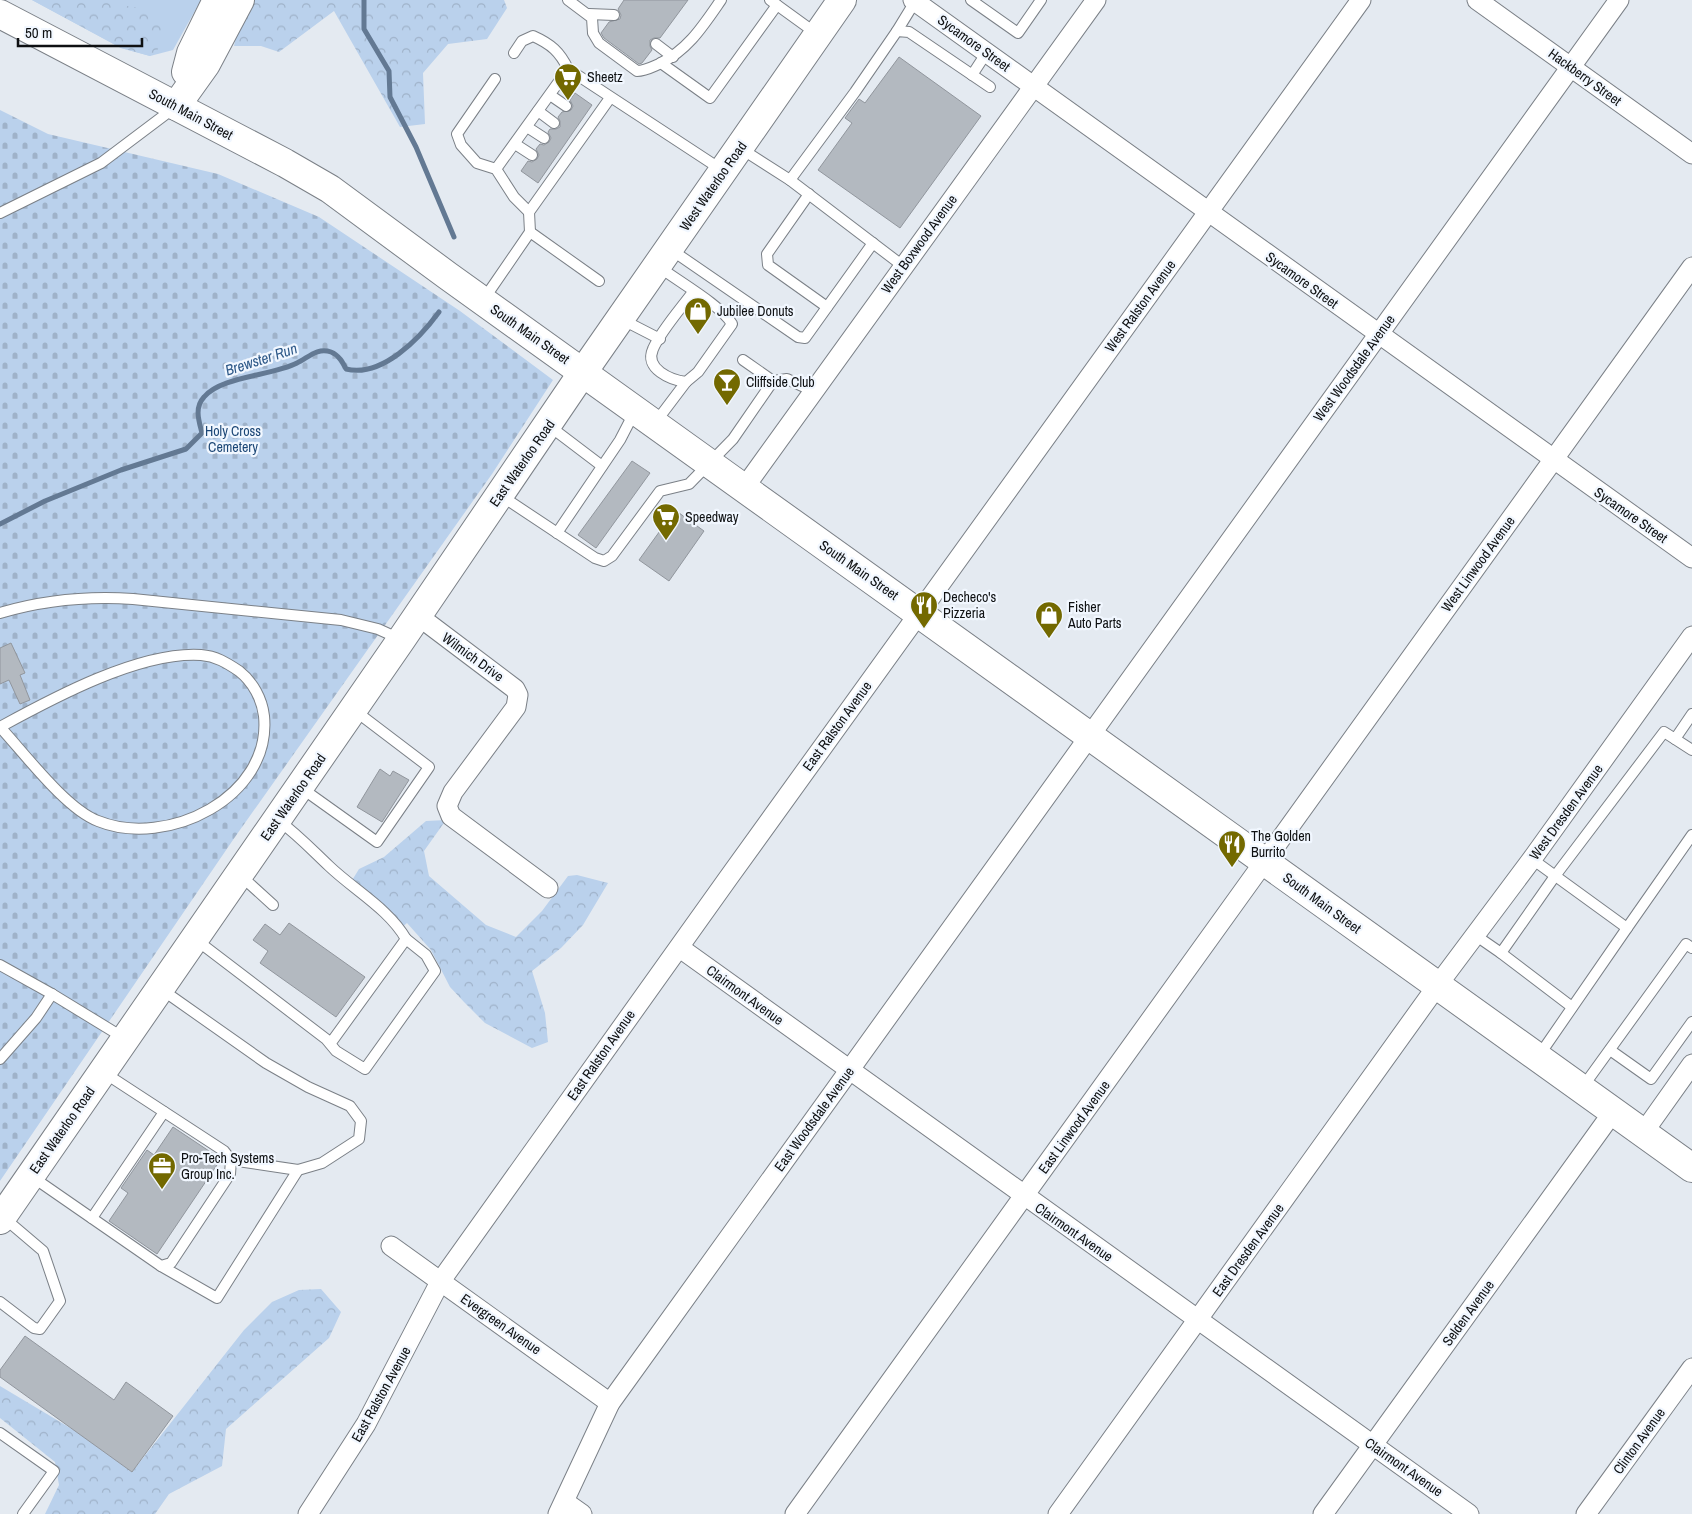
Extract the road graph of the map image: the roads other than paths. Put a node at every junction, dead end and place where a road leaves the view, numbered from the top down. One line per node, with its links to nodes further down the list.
1 (217, 0): 32 (main road)
2 (240, 0): 32 (main road)
3 (568, 0): 15 (lane)
4 (721, 0): 22 (lane)
5 (842, 0): 18 (main road, West Waterloo Road)
6 (915, 0): 17 (lane); 20 (street, Sycamore Street)
7 (972, 0): 8 (lane)
8 (1041, 0)
9 (1096, 0): 28 (street, West Boxwood Avenue)
10 (1361, 0): 47 (street, West Ralston Avenue)
11 (1478, 0): 24 (street, Hackberry Street)
12 (1619, 0): 24 (street, West Woodsdale Avenue)
13 (773, 2): 18 (lane); 23 (lane)
14 (0, 14): 32 (main road, South Main Street)
15 (589, 14): 16 (lane); 23 (lane)
16 (614, 15)
17 (897, 31): 26 (lane); 44 (lane)
18 (818, 34): 39 (main road, West Waterloo Road)
19 (656, 44): 22 (lane)
20 (987, 52): 26 (lane); 28 (street, Sycamore Street)
21 (514, 53): 25 (lane)
22 (673, 57): 23 (lane)
23 (661, 63)
24 (1571, 67): 40 (street, Hackberry Street); 59 (street, West Woodsdale Avenue)
25 (568, 69): 30 (lane); 31 (lane)
26 (972, 75): 29 (lane)
27 (495, 79): 42 (lane)
28 (1034, 86): 47 (street, Sycamore Street); 52 (street, West Boxwood Avenue)
29 (990, 87)
30 (550, 95): 33 (lane); 34 (lane)
31 (610, 98): 43 (lane); 46 (lane)
32 (176, 106): 48 (lane); 56 (main road, South Main Street)
33 (566, 106)
34 (538, 111): 35 (lane); 36 (lane)
35 (554, 123)
36 (527, 127): 37 (lane); 38 (lane)
37 (544, 138)
38 (515, 144): 41 (lane); 42 (lane)
39 (739, 148): 43 (main road, West Waterloo Road); 44 (lane)
40 (1692, 154)
41 (532, 155)
42 (496, 169): 46 (lane)
43 (723, 171): 51 (main road, West Waterloo Road)
44 (790, 180): 45 (lane)
45 (809, 194): 50 (lane); 57 (lane)
46 (529, 212): 49 (lane)
47 (1208, 212): 59 (street, Sycamore Street); 75 (street, West Ralston Avenue)
48 (0, 213)
49 (530, 232): 54 (lane); 56 (lane)
50 (873, 243): 52 (lane); 57 (lane)
51 (663, 257): 55 (lane); 57 (lane); 58 (main road, West Waterloo Road)
52 (903, 266): 65 (street, West Boxwood Avenue)
53 (1692, 267): 68 (street, West Linwood Avenue)
54 (599, 281)
55 (693, 292): 60 (lane); 64 (lane)
56 (483, 301): 62 (main road, South Main Street)
57 (827, 307)
58 (620, 318): 60 (lane); 62 (main road, West Waterloo Road)
59 (1378, 335): 68 (street, Sycamore Street); 83 (street, West Woodsdale Avenue)
60 (660, 339): 64 (lane)
61 (743, 360): 63 (lane)
62 (583, 372): 66 (main road, South Main Street); 67 (main road, East Waterloo Road)
63 (773, 381): 65 (lane); 69 (lane)
64 (686, 382): 66 (lane)
65 (814, 391): 71 (street, West Boxwood Avenue)
66 (645, 417): 69 (main road, South Main Street); 70 (lane)
67 (548, 425): 70 (lane); 72 (main road, East Waterloo Road)
68 (1553, 460): 74 (street, Sycamore Street); 90 (street, West Linwood Avenue)
69 (709, 463): 71 (main road, South Main Street); 73 (lane)
70 (602, 466): 73 (lane)
71 (744, 488): 75 (main road, South Main Street)
72 (500, 494): 73 (lane); 77 (main road, East Waterloo Road)
73 (557, 533)
74 (1692, 558)
75 (920, 612): 83 (main road, South Main Street); 99 (street, East Ralston Avenue)
76 (0, 613): 79 (lane)
77 (416, 615): 79 (main road, East Waterloo Road); 93 (street, Wilmich Drive)
78 (1692, 636): 89 (street, West Dresden Avenue)
79 (401, 640): 80 (main road, East Waterloo Road)
80 (354, 709): 86 (main road, East Waterloo Road); 86 (lane)
81 (1692, 714): 84 (lane)
82 (0, 728): 82 (lane)
83 (1090, 736): 90 (main road, South Main Street); 114 (street, East Woodsdale Avenue)
84 (1675, 738): 85 (lane); 92 (lane)
85 (1692, 750)
86 (300, 787): 87 (main road, East Waterloo Road)
87 (277, 820): 91 (main road, East Waterloo Road); 98 (lane)
88 (1692, 835): 95 (lane)
89 (1532, 860): 92 (lane); 96 (street, West Dresden Avenue)
90 (1264, 861): 103 (main road, South Main Street); 124 (street, East Linwood Avenue)
91 (239, 874): 94 (lane); 97 (main road, East Waterloo Road)
92 (1555, 876): 95 (lane); 101 (lane)
93 (548, 888)
94 (273, 904)
95 (1627, 928): 106 (lane)
96 (1475, 935): 101 (lane); 103 (street, West Dresden Avenue)
97 (194, 938): 104 (main road, East Waterloo Road); 109 (lane)
98 (406, 939): 109 (lane); 109 (lane)
99 (680, 948): 114 (street, Clairmont Avenue); 129 (street, East Ralston Avenue)
100 (1692, 948): 110 (lane)
101 (1501, 953): 106 (lane)
102 (0, 965): 105 (lane)
103 (1437, 986): 111 (main road, South Main Street); 131 (street, East Dresden Avenue)
104 (160, 988): 108 (main road, East Waterloo Road); 122 (lane)
105 (52, 994): 108 (lane); 112 (lane)
106 (1572, 1007): 111 (lane)
107 (1692, 1022): 110 (lane)
108 (125, 1039): 115 (main road, East Waterloo Road)
109 (330, 1044)
110 (1610, 1050): 116 (lane)
111 (1538, 1058): 116 (main road, South Main Street)
112 (0, 1059)
113 (1692, 1064): 119 (street)
114 (850, 1071): 124 (street, Clairmont Avenue); 133 (street, East Woodsdale Avenue)
115 (102, 1072): 117 (lane); 123 (main road, East Waterloo Road)
116 (1582, 1089): 118 (main road, South Main Street)
117 (164, 1112): 120 (lane); 126 (lane)
118 (1613, 1112): 119 (main road, South Main Street); 135 (street, Selden Avenue)
119 (1643, 1133): 121 (main road, South Main Street)
120 (231, 1160): 122 (lane); 128 (lane)
121 (1692, 1168)
122 (298, 1170): 128 (lane)
123 (30, 1175): 125 (main road, East Waterloo Road); 126 (lane)
124 (1025, 1196): 131 (street, Clairmont Avenue); 140 (street, East Linwood Avenue)
125 (1, 1218): 130 (lane)
126 (92, 1218): 128 (lane)
127 (391, 1246): 129 (street, Evergreen Avenue)
128 (161, 1266)
129 (440, 1282): 133 (street, Evergreen Avenue); 138 (street, East Ralston Avenue)
130 (0, 1302)
131 (1198, 1320): 135 (street, Clairmont Avenue); 141 (street, East Dresden Avenue)
132 (1692, 1368): 144 (street, Clinton Avenue)
133 (610, 1403): 136 (street, East Woodsdale Avenue)
134 (0, 1433): 137 (lane)
135 (1373, 1446): 142 (street, Selden Avenue); 143 (street, Clairmont Avenue)
136 (562, 1508): 139 (street)
137 (23, 1514)
138 (308, 1514)
139 (582, 1514)
140 (795, 1514)
141 (1058, 1514)
142 (1324, 1514)
143 (1470, 1514)
144 (1586, 1514)

